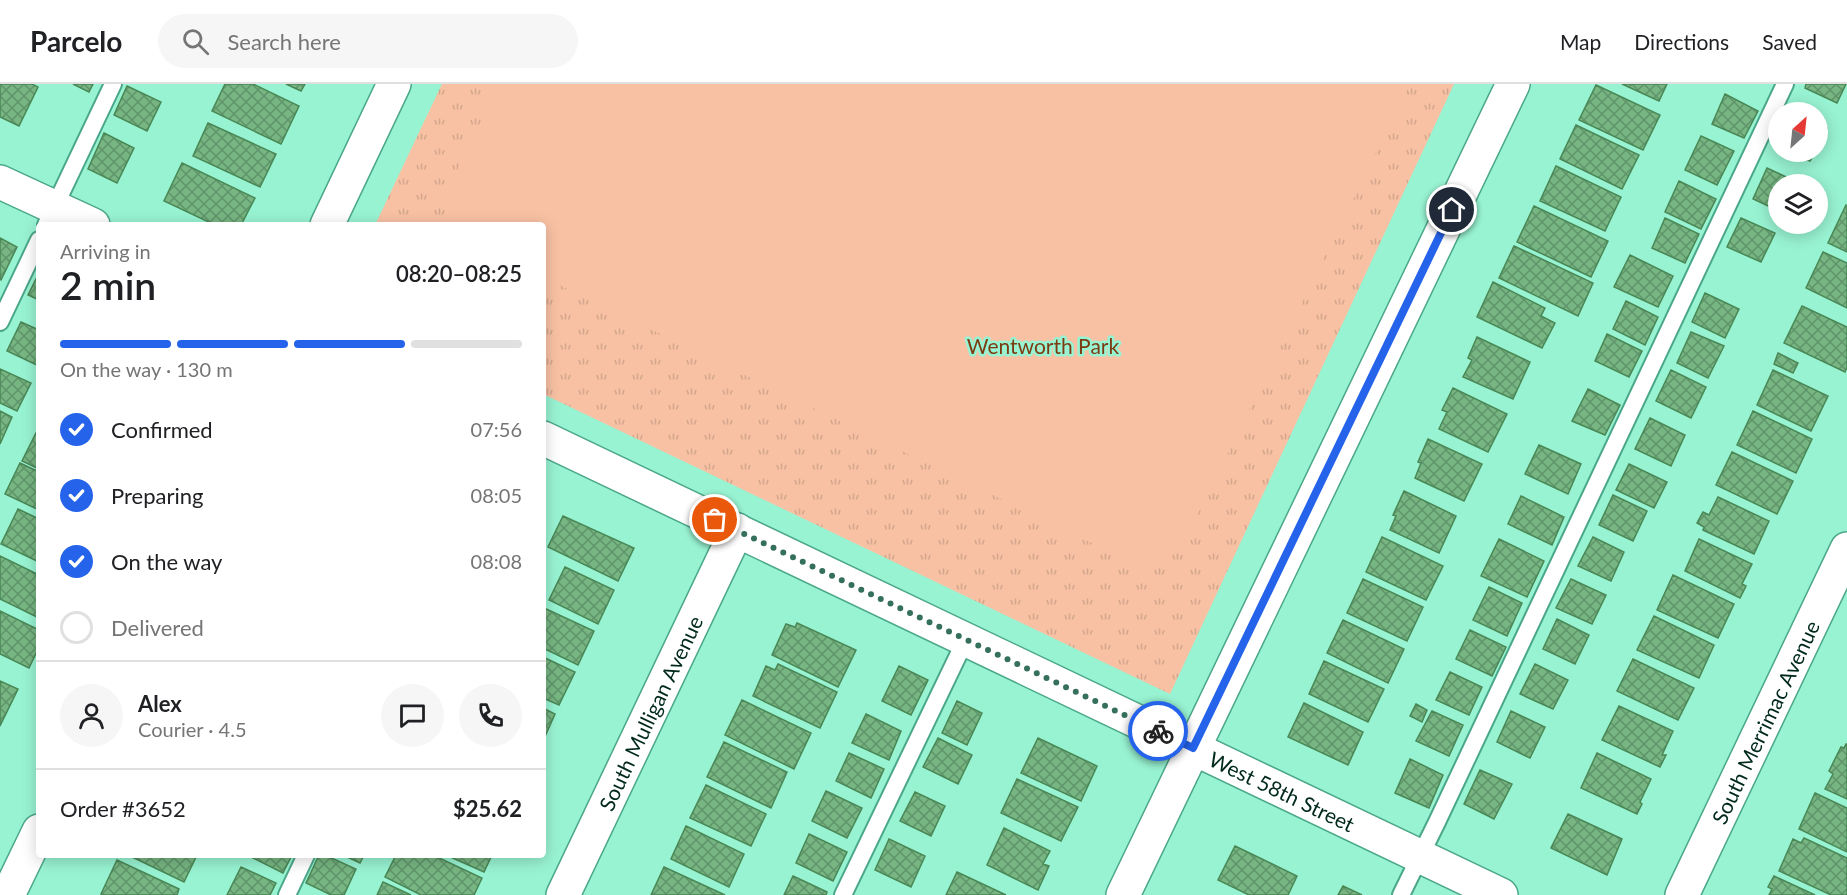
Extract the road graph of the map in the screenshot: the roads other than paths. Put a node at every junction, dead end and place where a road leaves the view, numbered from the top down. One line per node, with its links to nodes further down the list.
1 (113, 84): 6 (lane)
2 (394, 84): 8 (street)
3 (1513, 84): 15 (street)
4 (1785, 84): 17 (lane)
5 (0, 182): 6 (street)
6 (50, 216): 7 (street)
7 (79, 222)
8 (328, 222)
9 (36, 246): 10 (lane)
10 (0, 322)
11 (546, 439): 12 (street, West 58th Street)
12 (737, 530): 14 (street, West 58th Street); 21 (street, South Mulligan Avenue)
13 (1847, 549): 26 (street, South Merrimac Avenue)
14 (966, 639): 15 (street, West 58th Street); 22 (lane)
15 (1193, 748): 17 (street, West 58th Street); 23 (street)
16 (36, 837): 19 (street)
17 (1419, 857): 24 (lane); 25 (street, West 58th Street)
18 (305, 858): 20 (lane)
19 (8, 895)
20 (287, 895)
21 (563, 895)
22 (843, 895)
23 (1123, 895)
24 (1401, 895)
25 (1500, 895)
26 (1682, 895)

